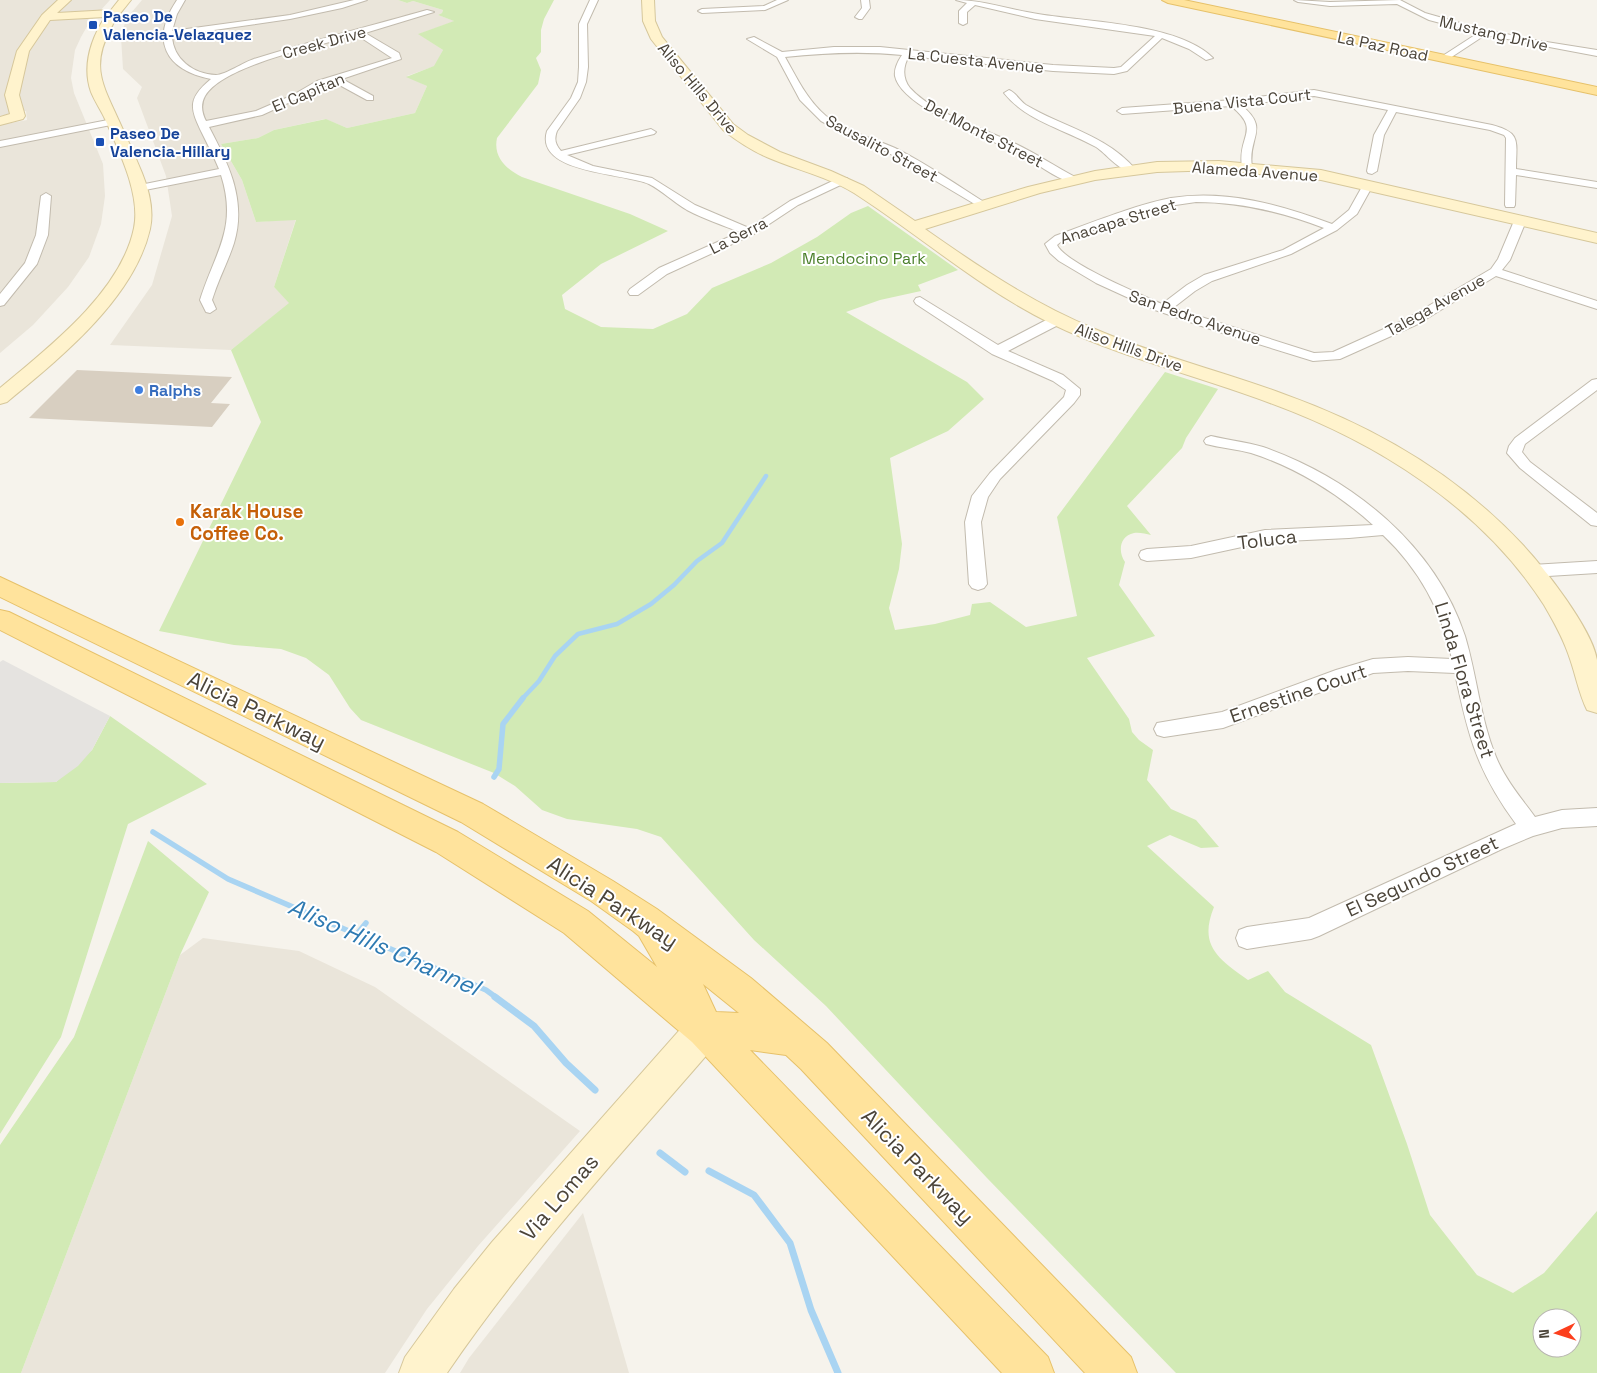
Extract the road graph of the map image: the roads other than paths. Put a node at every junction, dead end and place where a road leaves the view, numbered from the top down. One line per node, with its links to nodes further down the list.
1 (65, 0): 18 (street)
2 (125, 0): 17 (street)
3 (180, 0): 21 (street)
4 (363, 0): 21 (street)
5 (594, 0): 45 (street)
6 (648, 0): 51 (street, Aliso Hills Drive)
7 (784, 0): 15 (street)
8 (865, 0): 19 (street)
9 (960, 0): 14 (street)
10 (1168, 0): 30 (main road, La Paz Road)
11 (1186, 0): 30 (main road, La Paz Road)
12 (1298, 0): 13 (street)
13 (1397, 1): 23 (street, Mustang Drive)
14 (974, 2): 20 (street); 24 (street)
15 (702, 11)
16 (430, 12): 22 (street, Creek Drive)
17 (113, 13): 18 (street); 41 (street)
18 (46, 17): 40 (street)
19 (859, 18)
20 (963, 23)
21 (167, 34): 31 (street)
22 (359, 34): 31 (street, Creek Drive); 32 (street, El Capitan)
23 (1490, 34): 27 (street, Mustang Drive); 30 (street)
24 (1160, 36): 26 (street, La Cuesta Avenue); 29 (street)
25 (751, 38): 28 (street, Sausalito Street)
26 (907, 53): 28 (street, La Cuesta Avenue); 52 (street, Del Monte Street)
27 (1597, 53)
28 (780, 55): 57 (street, Sausalito Street)
29 (1209, 58)
30 (1451, 58): 33 (main road, La Paz Road); 34 (main road, La Paz Road)
31 (220, 78): 42 (street, Creek Drive)
32 (334, 78): 36 (street); 42 (street, El Capitan)
33 (1597, 87)
34 (1597, 91)
35 (1009, 93): 47 (street)
36 (370, 98)
37 (1233, 103): 38 (street, Buena Vista Court); 39 (street, Buena Vista Court); 46 (street)
38 (1394, 108): 49 (street, Buena Vista Court); 50 (street)
39 (1122, 111)
40 (5, 120)
41 (113, 122): 44 (street); 54 (street)
42 (202, 125): 48 (street)
43 (651, 132): 45 (street)
44 (0, 144)
45 (559, 154): 61 (street)
46 (1247, 167): 47 (street, Alameda Avenue); 50 (street, Alameda Avenue)
47 (1130, 170): 52 (street, Alameda Avenue)
48 (224, 171): 54 (street); 71 (street)
49 (1511, 171): 53 (street); 56 (street)
50 (1370, 178): 58 (street, Alameda Avenue); 60 (street)
51 (843, 180): 59 (street, Aliso Hills Drive); 61 (street, La Serra)
52 (1073, 180): 57 (street, Alameda Avenue)
53 (1597, 185)
54 (140, 188): 77 (street)
55 (46, 196): 65 (street)
56 (1510, 205)
57 (983, 206): 59 (street, Alameda Avenue)
58 (1520, 221): 62 (street, Alameda Avenue); 64 (street, Talega Avenue)
59 (914, 227): 73 (street, Aliso Hills Drive)
60 (1333, 228): 63 (street, Anacapa Street); 72 (street)
61 (750, 232): 67 (street, La Serra)
62 (1597, 238)
63 (1051, 244): 72 (street, San Pedro Avenue)
64 (1495, 272): 70 (street); 75 (street, Talega Avenue)
65 (15, 286): 66 (street); 68 (street)
66 (0, 287)
67 (634, 292)
68 (0, 302)
69 (920, 302): 74 (street)
70 (1597, 305)
71 (210, 309)
72 (1164, 309): 75 (street, San Pedro Avenue)
73 (1057, 320): 74 (street); 83 (street, Aliso Hills Drive)
74 (997, 351): 84 (street)
75 (1322, 358)
76 (1597, 383): 79 (street)
77 (0, 398)
78 (1211, 441): 80 (street, Linda Flora Street)
79 (1597, 522)
80 (1388, 529): 81 (street, Toluca); 88 (street, Linda Flora Street)
81 (1147, 555)
82 (1597, 568): 83 (street)
83 (1532, 571): 89 (street, Aliso Hills Drive)
84 (978, 584)
85 (0, 586): 86 (main road, Alicia Parkway)
86 (43, 605): 87 (main road); 93 (main road, Alicia Parkway)
87 (8, 623): 95 (main road, Alicia Parkway)
88 (1463, 666): 90 (street, Ernestine Court); 92 (street, Linda Flora Street)
89 (1597, 702)
90 (1164, 729)
91 (1597, 818): 92 (street, El Segundo Street)
92 (1531, 827): 94 (street, El Segundo Street)
93 (645, 920): 95 (main road); 96 (main road, Alicia Parkway)
94 (1247, 938)
95 (705, 1029): 96 (main road); 97 (street, Via Lomas); 98 (main road, Alicia Parkway)
96 (793, 1038): 99 (main road, Alicia Parkway)
97 (422, 1373)
98 (1032, 1373)
99 (1115, 1373)

